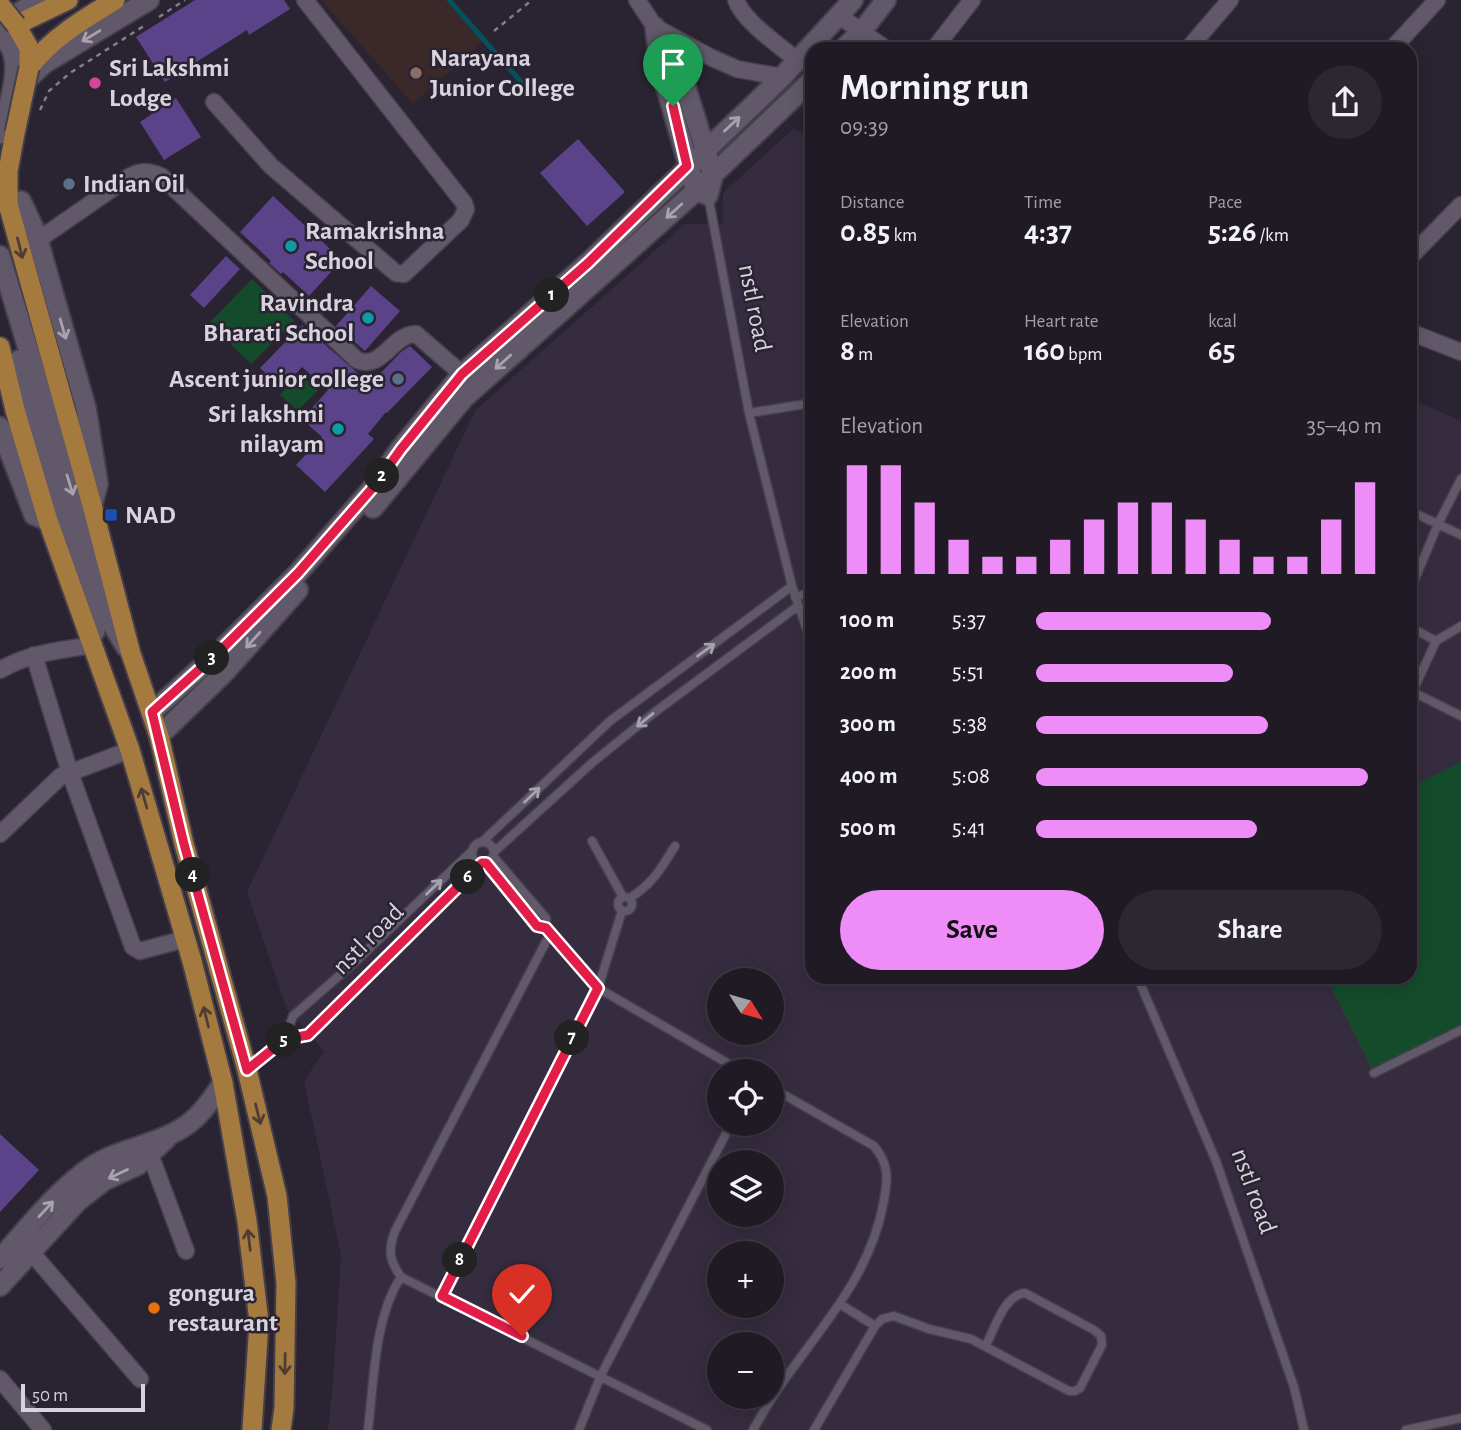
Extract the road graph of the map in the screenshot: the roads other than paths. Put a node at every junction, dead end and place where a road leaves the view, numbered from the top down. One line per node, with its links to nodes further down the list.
1 (39, 0): 16 (street)
2 (68, 0): 16 (main road)
3 (115, 0): 26 (main road)
4 (149, 0): 29 (street, one-way to 29)
5 (305, 0): 30 (street)
6 (637, 0): 15 (street)
7 (736, 0): 25 (street)
8 (853, 0): 14 (street)
9 (886, 0): 17 (street)
10 (972, 0): 21 (street)
11 (1230, 0): 22 (street)
12 (1437, 0): 23 (street)
13 (0, 5): 16 (main road, bridge)
14 (838, 15): 17 (street); 18 (street)
15 (655, 27): 27 (street); 32 (street); 34 (street, nstl road)
16 (5, 28): 26 (main road); 29 (street)
17 (862, 31): 19 (street); 20 (street)
18 (813, 42)
19 (850, 42)
20 (877, 42)
21 (939, 42)
22 (1194, 42)
23 (1398, 42)
24 (805, 51): 25 (street)
25 (797, 60): 27 (street)
26 (29, 68): 31 (main road, bridge)
27 (782, 77): 32 (street, one-way to 27)
28 (805, 87): 35 (street)
29 (12, 93): 31 (street)
30 (214, 102)
31 (8, 134): 33 (main road); 50 (main road, one-way to 50)
32 (705, 149): 34 (street); 35 (street)
33 (0, 157)
34 (687, 166): 35 (street, nstl road); 45 (street)
35 (706, 187): 47 (lane, nstl road); 72 (street, one-way to 72)
36 (20, 201): 38 (street)
37 (1461, 205): 39 (street)
38 (38, 240): 45 (street); 50 (street, one-way to 50)
39 (1417, 250)
40 (0, 256): 64 (street, one-way to 64)
41 (0, 294): 66 (street)
42 (1417, 335): 44 (street)
43 (0, 347): 52 (main road)
44 (1461, 352)
45 (462, 374): 70 (street)
46 (805, 404): 47 (lane)
47 (749, 413): 56 (lane, nstl road)
48 (0, 428): 52 (street)
49 (1461, 479): 53 (lane)
50 (92, 505): 64 (main road)
51 (1417, 514): 53 (lane)
52 (48, 521): 63 (main road)
53 (1438, 524): 54 (lane); 55 (lane)
54 (1461, 535)
55 (1417, 574)
56 (792, 586): 58 (lane, nstl road); 77 (lane, one-way to 56)
57 (805, 596): 58 (lane)
58 (796, 602): 59 (lane, nstl road); 80 (lane, nstl road, one-way to 80)
59 (805, 626)
60 (1461, 626): 62 (lane)
61 (1417, 630): 62 (lane)
62 (1436, 640): 68 (lane)
63 (93, 645): 65 (street); 66 (main road)
64 (131, 654): 70 (main road)
65 (34, 655): 67 (street); 74 (street)
66 (101, 667): 73 (main road)
67 (0, 670)
68 (1417, 680)
69 (1417, 694): 71 (lane)
70 (152, 712): 72 (main road)
71 (1461, 716)
72 (159, 736): 90 (main road)
73 (130, 750): 74 (street); 84 (main road, one-way to 73)
74 (70, 773): 75 (street); 84 (street)
75 (0, 834)
76 (592, 841): 82 (lane)
77 (482, 842): 79 (lane); 80 (lane)
78 (675, 846): 82 (lane)
79 (473, 850): 81 (lane); 88 (lane, one-way to 79)
80 (494, 854): 81 (lane, nstl road); 83 (lane)
81 (484, 863): 83 (lane); 88 (lane, nstl road)
82 (626, 897): 86 (lane)
83 (548, 931): 86 (lane); 100 (lane)
84 (186, 939): 92 (main road, one-way to 84)
85 (1139, 984): 118 (lane, nstl road)
86 (598, 988): 89 (lane); 102 (lane)
87 (1461, 1031): 91 (lane)
88 (285, 1039): 90 (lane)
89 (720, 1059)
90 (247, 1070): 112 (main road, one-way to 112)
91 (1374, 1073)
92 (223, 1083): 94 (street); 111 (main road, one-way to 92)
93 (784, 1095): 103 (lane)
94 (172, 1133): 96 (street); 99 (street, one-way to 94)
95 (725, 1136): 106 (lane)
96 (150, 1154): 97 (street); 98 (street, one-way to 98)
97 (186, 1251)
98 (31, 1252): 101 (street); 108 (street)
99 (0, 1259)
100 (401, 1276): 102 (lane); 113 (lane)
101 (0, 1286)
102 (442, 1296): 106 (lane)
103 (840, 1304): 104 (lane); 116 (lane)
104 (875, 1326): 105 (lane); 117 (lane)
105 (986, 1345): 105 (lane)
106 (601, 1375): 114 (lane); 115 (lane)
107 (0, 1379): 110 (street)
108 (140, 1379)
109 (1461, 1418): 119 (lane)
110 (43, 1430)
111 (252, 1430)
112 (281, 1430)
113 (368, 1430)
114 (579, 1430)
115 (707, 1430)
116 (753, 1430)
117 (814, 1430)
118 (1304, 1430)
119 (1406, 1430)

